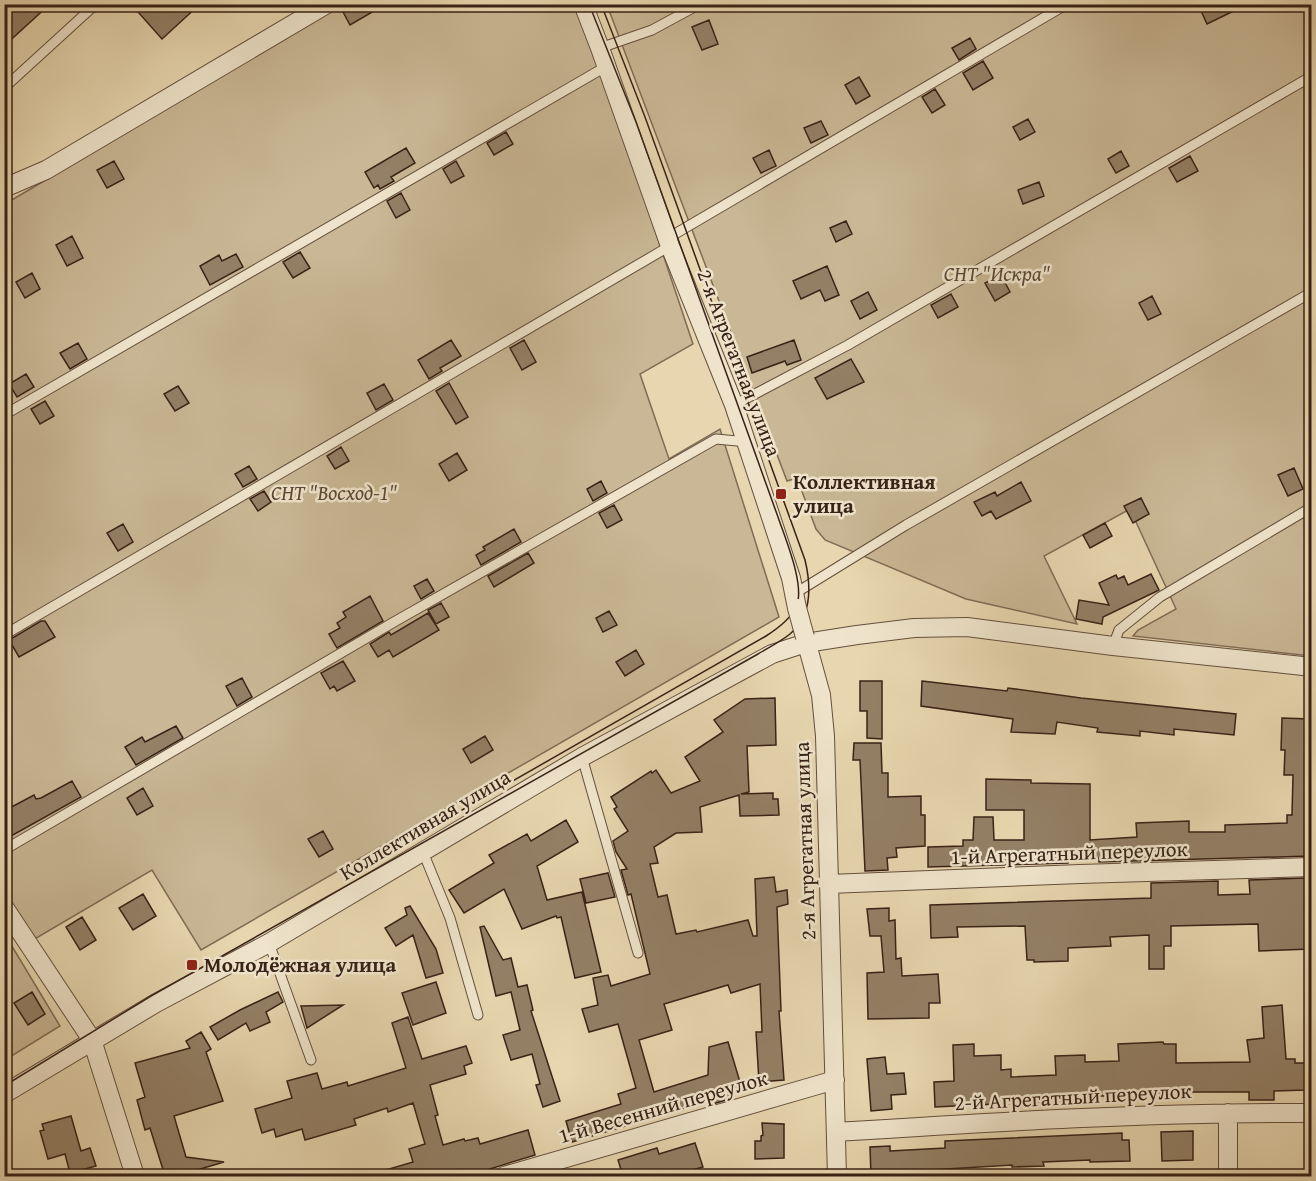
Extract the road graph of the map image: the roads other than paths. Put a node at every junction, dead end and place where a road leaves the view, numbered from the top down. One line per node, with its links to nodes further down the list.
1 (96, 4): 9 (lane)
2 (327, 4): 10 (street)
3 (583, 4): 6 (street, 2-я Агрегатная улица)
4 (700, 4): 6 (lane)
5 (1067, 4): 11 (lane)
6 (600, 48): 7 (street, 2-я Агрегатная улица)
7 (607, 66): 11 (street, 2-я Агрегатная улица); 14 (lane)
8 (1311, 76): 13 (lane)
9 (4, 88)
10 (4, 188)
11 (669, 242): 13 (street, 2-я Агрегатная улица); 18 (lane)
12 (1311, 292): 17 (lane)
13 (735, 405): 15 (street, 2-я Агрегатная улица)
14 (4, 415)
15 (747, 442): 17 (street, 2-я Агрегатная улица); 23 (lane)
16 (1311, 507): 20 (lane)
17 (796, 601): 19 (street, 2-я Агрегатная улица, bridge)
18 (4, 635)
19 (805, 640): 20 (street, Коллективная улица); 22 (street, Коллективная улица); 26 (street, 2-я Агрегатная улица)
20 (1113, 646): 21 (street, Коллективная улица)
21 (1311, 668)
22 (582, 757): 24 (street, Коллективная улица); 29 (lane)
23 (4, 849)
24 (423, 852): 28 (street, Коллективная улица); 30 (lane)
25 (1311, 867): 26 (street, 1-й Агрегатный переулок)
26 (829, 884): 33 (street, 2-я Агрегатная улица)
27 (4, 907): 31 (street)
28 (268, 943): 31 (street, Коллективная улица); 32 (lane)
29 (638, 953)
30 (478, 1015)
31 (92, 1040): 34 (street, Коллективная улица); 38 (street)
32 (311, 1060)
33 (835, 1080): 37 (street, 2-я Агрегатная улица); 39 (street, 1-й Весенний переулок)
34 (4, 1094)
35 (1228, 1113): 36 (street, 2-й Агрегатный переулок); 37 (street, 2-й Агрегатный переулок); 41 (street)
36 (1311, 1113)
37 (836, 1132): 40 (street, 2-я Агрегатная улица)
38 (135, 1176)
39 (504, 1176)
40 (837, 1176)
41 (1228, 1176)

